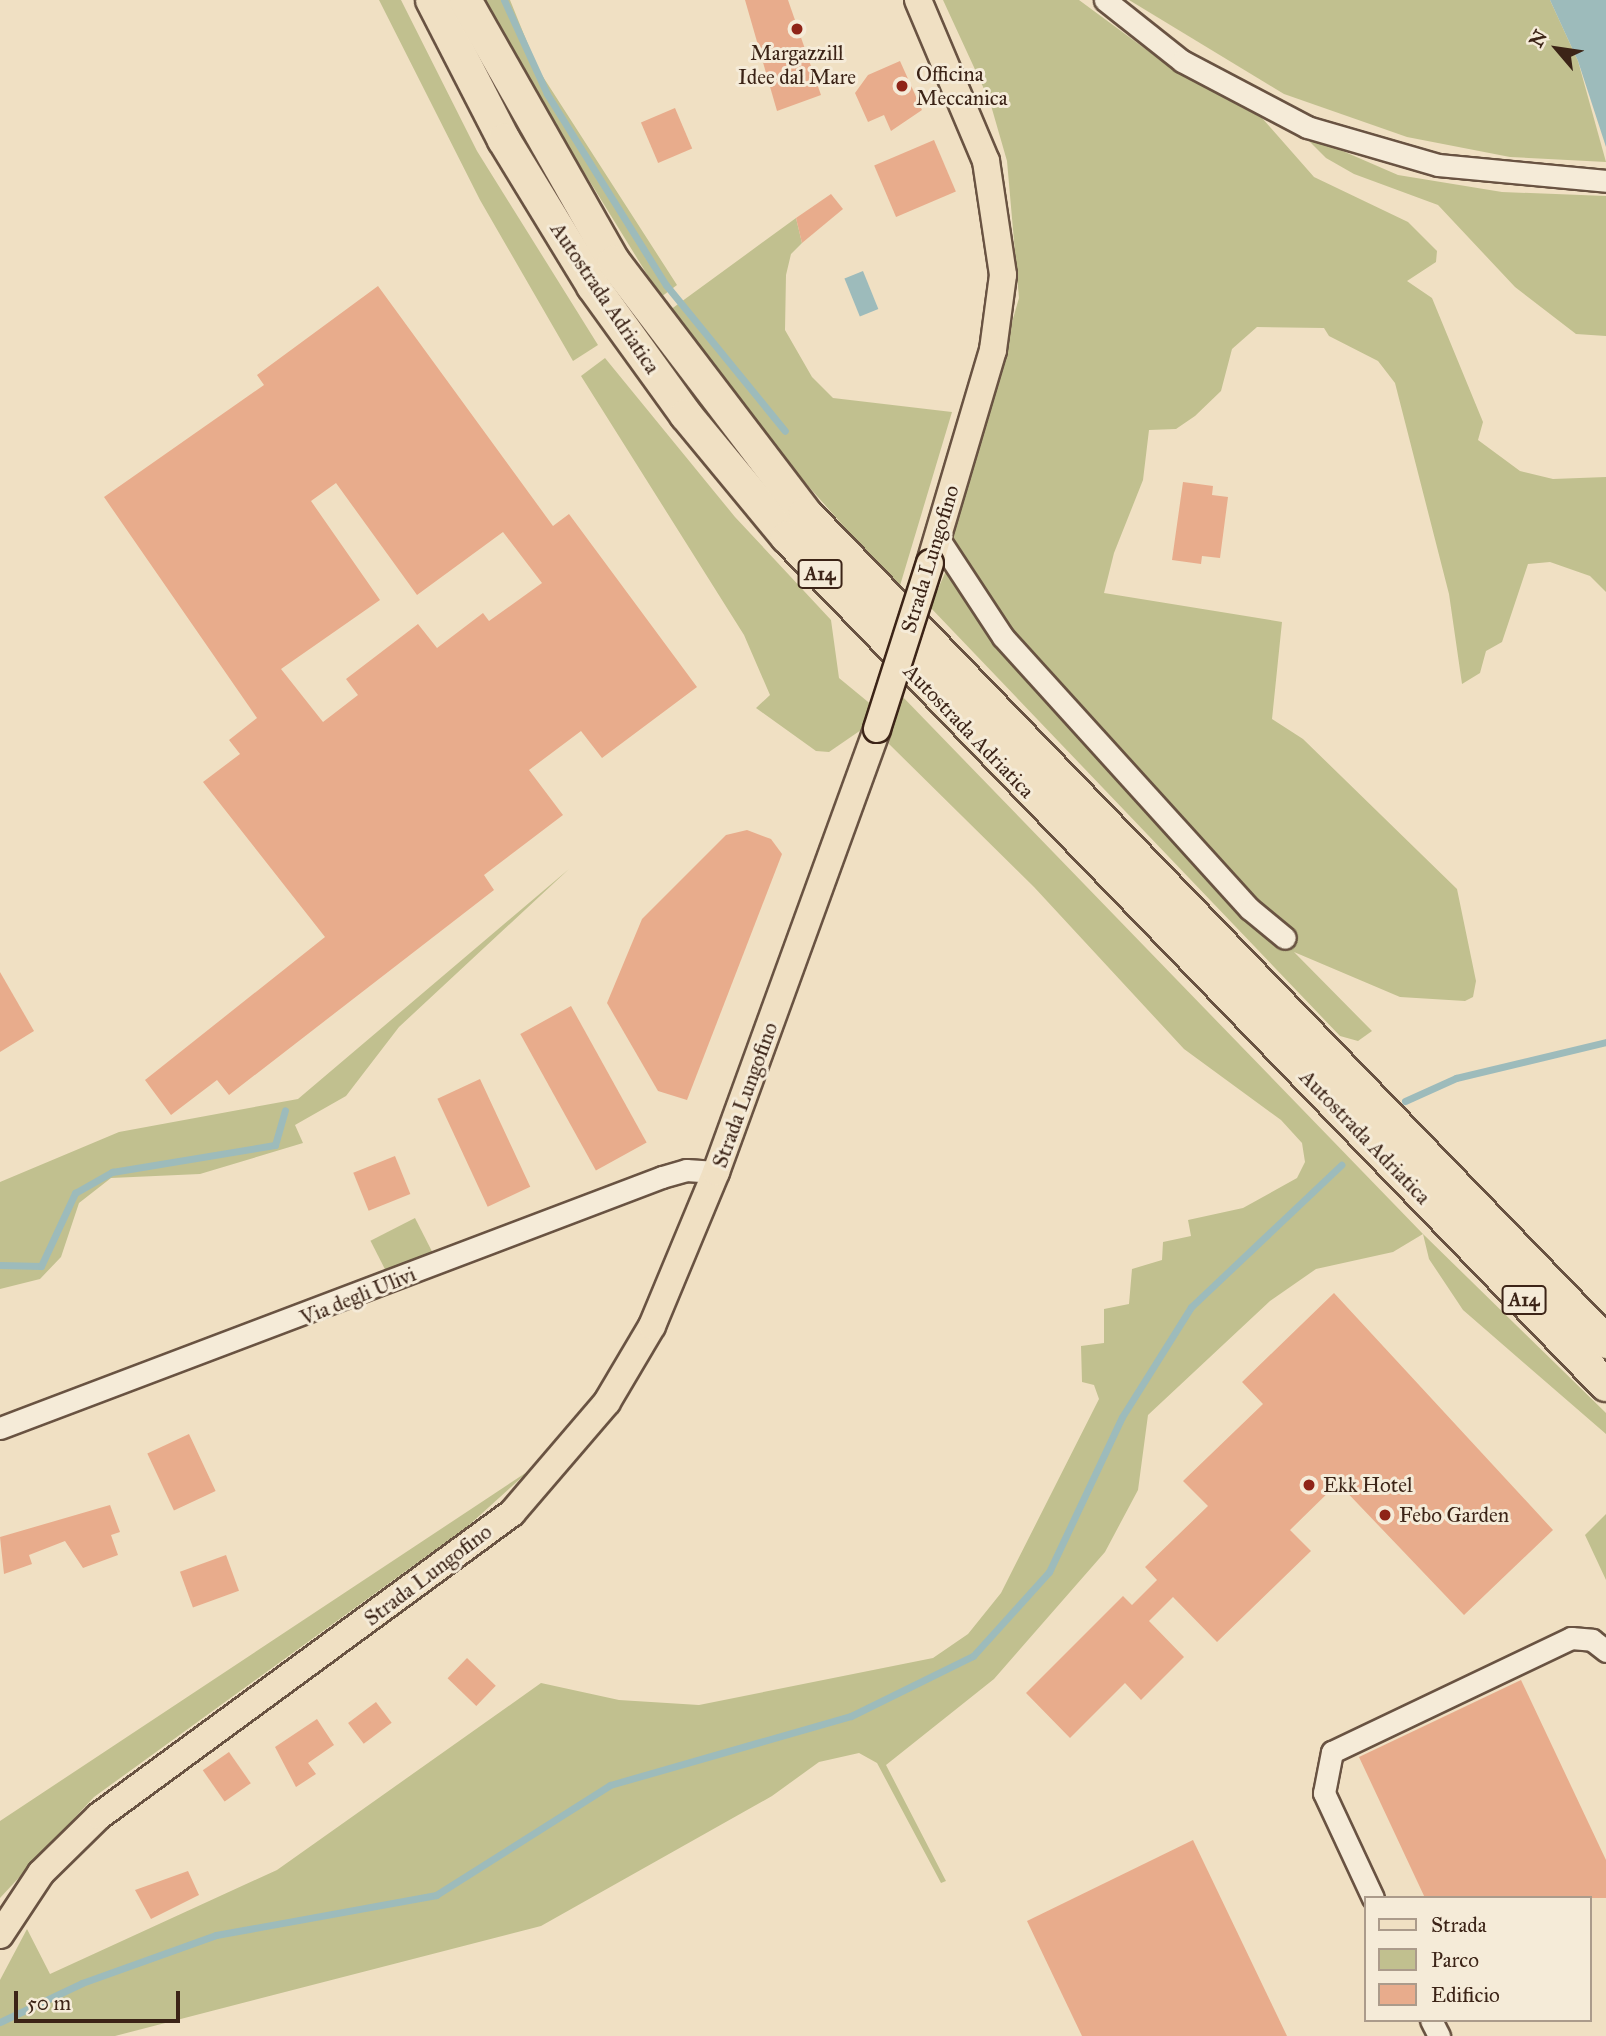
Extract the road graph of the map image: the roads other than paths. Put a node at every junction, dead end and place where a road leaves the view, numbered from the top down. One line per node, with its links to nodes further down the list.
1 (432, 0): 8 (highway, Autostrada Adriatica / A14)
2 (465, 0): 8 (highway, Autostrada Adriatica / A14)
3 (918, 0): 6 (main road, Strada Lungofino)
4 (1105, 0): 5 (street)
5 (1606, 181)
6 (934, 550): 7 (street); 9 (main road, Strada Lungofino, bridge)
7 (1285, 938)
8 (1312, 1062): 10 (highway, Autostrada Adriatica / A14)
9 (716, 1172): 13 (street, Via degli Ulivi); 16 (main road, Strada Lungofino)
10 (1452, 1205): 11 (highway, Autostrada Adriatica / A14); 12 (highway, Autostrada Adriatica / A14)
11 (1606, 1342)
12 (1606, 1385)
13 (0, 1428)
14 (1606, 1651): 15 (street)
15 (1372, 1896)
16 (0, 1935)

